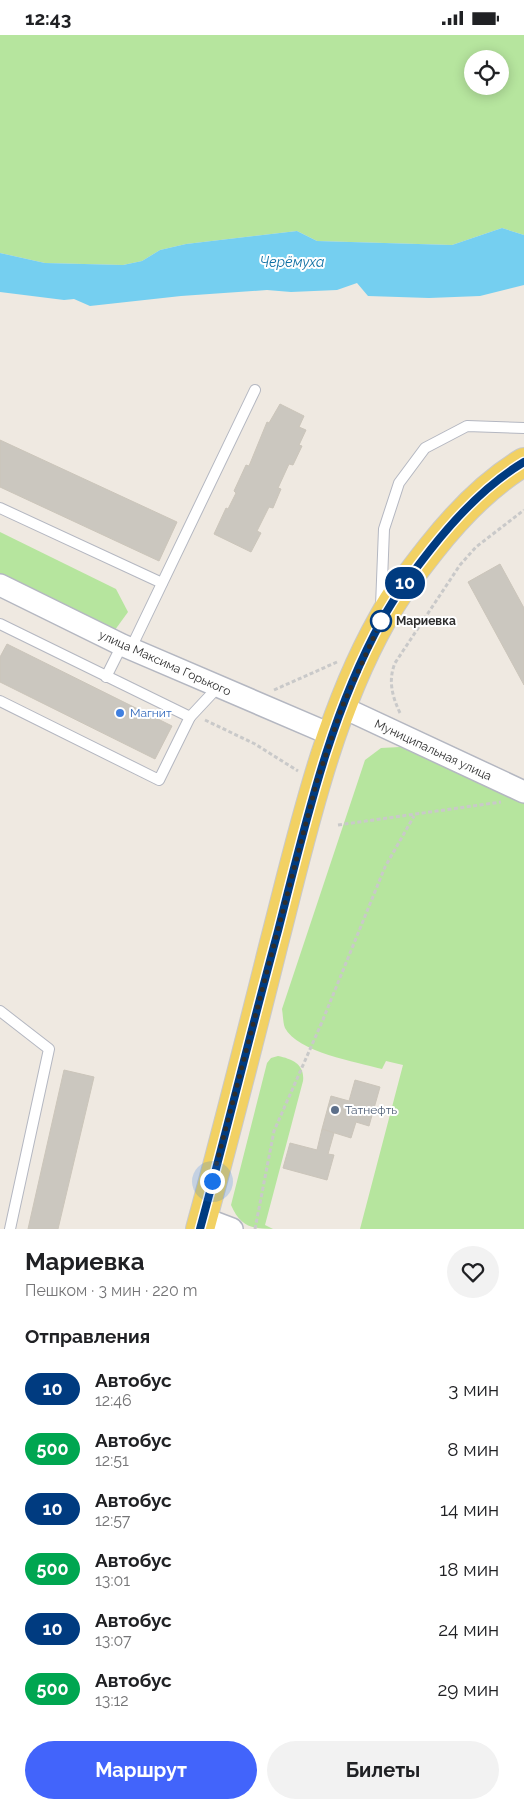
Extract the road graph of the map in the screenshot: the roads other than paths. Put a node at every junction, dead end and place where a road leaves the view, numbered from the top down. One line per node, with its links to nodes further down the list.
1 (255, 391): 5 (lane)
2 (524, 427): 7 (lane)
3 (524, 463): 7 (main road)
4 (0, 508): 5 (lane)
5 (162, 583): 9 (lane)
6 (0, 585): 9 (street, улица Максима Горького)
7 (381, 621): 13 (main road)
8 (0, 624): 10 (lane)
9 (126, 646): 10 (lane); 11 (street, улица Максима Горького)
10 (106, 677): 14 (lane)
11 (218, 687): 14 (lane); 15 (street, улица Максима Горького)
12 (0, 701): 14 (lane)
13 (342, 707): 15 (main road); 16 (street, Муниципальная улица)
14 (191, 715)
15 (332, 735): 18 (main road)
16 (515, 797)
17 (0, 1011): 19 (lane)
18 (201, 1223): 20 (street)
19 (10, 1229)
20 (232, 1229)

